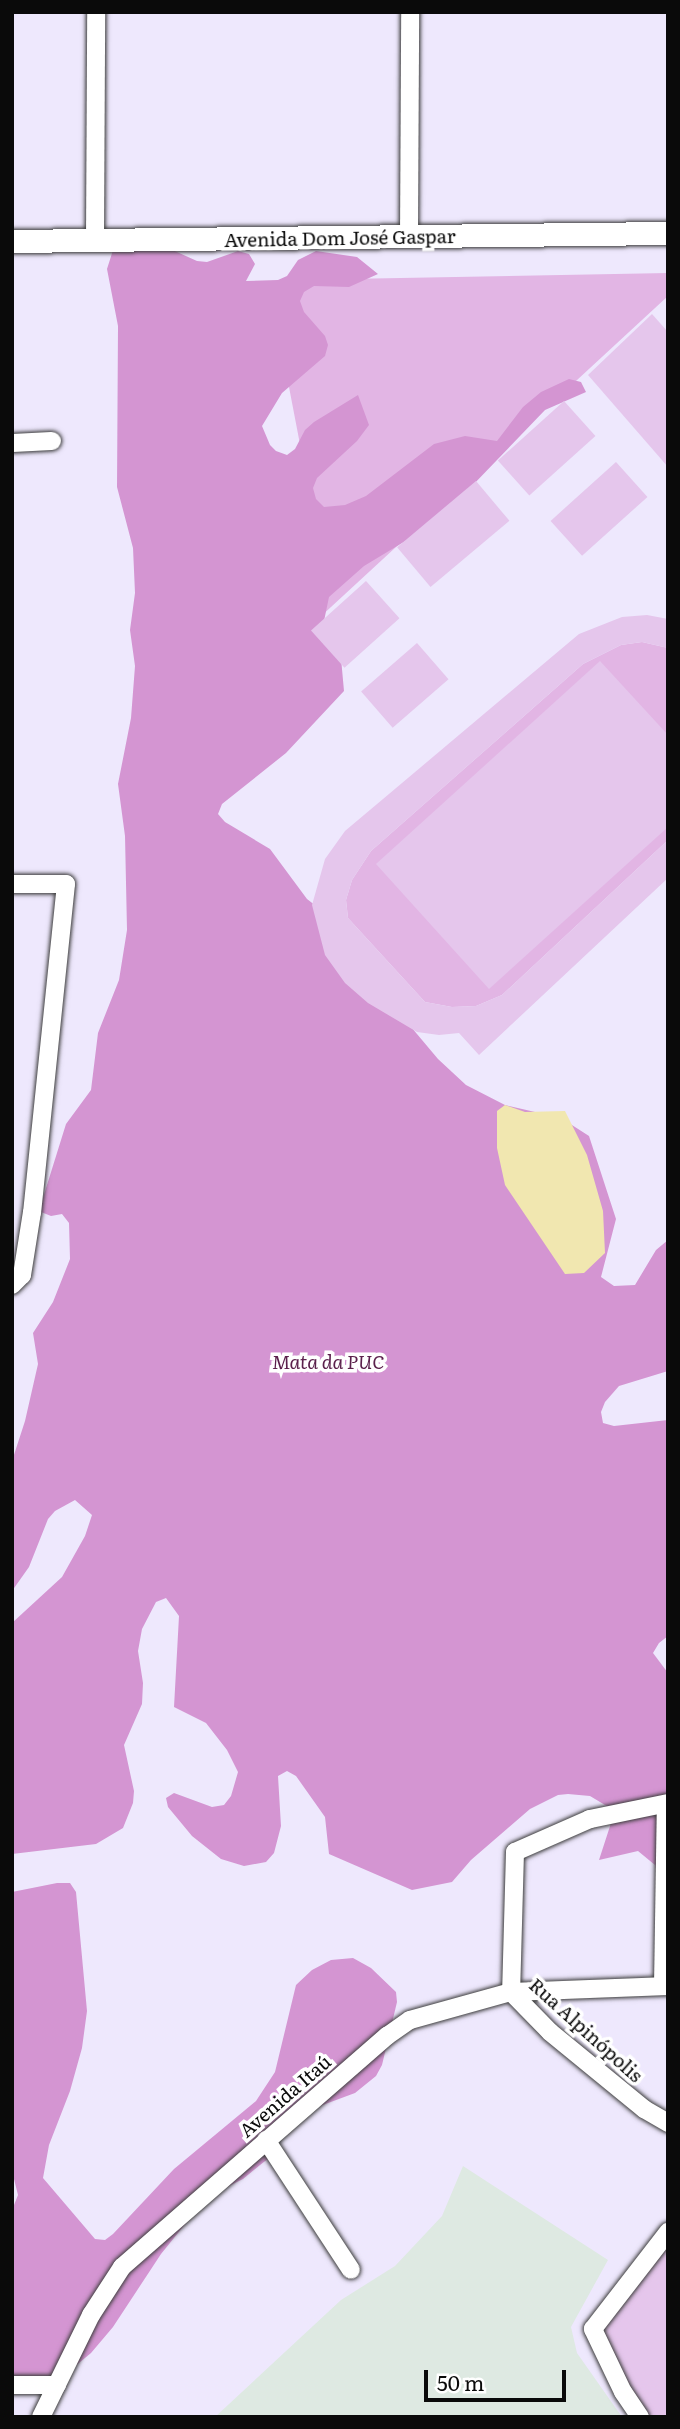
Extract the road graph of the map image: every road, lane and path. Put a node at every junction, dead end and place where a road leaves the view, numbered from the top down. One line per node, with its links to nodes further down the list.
1 (96, 12): 5 (street)
2 (410, 12): 4 (street)
3 (668, 233): 4 (street, Avenida Dom José Gaspar)
4 (409, 238): 5 (street, Avenida Dom José Gaspar)
5 (95, 240): 6 (street, Avenida Dom José Gaspar)
6 (12, 241)
7 (52, 440): 8 (street)
8 (12, 443)
9 (12, 884): 10 (street)
10 (12, 1285)
11 (667, 1804): 12 (street); 13 (street)
12 (665, 1986): 13 (street, Avenida Itaú)
13 (511, 1992): 14 (street, Rua Alpinópolis); 15 (street, Avenida Itaú)
14 (668, 2123)
15 (266, 2140): 17 (street); 19 (street, Avenida Itaú)
16 (668, 2232): 21 (street)
17 (351, 2270)
18 (12, 2385): 19 (street)
19 (57, 2385): 20 (street, Avenida Itaú)
20 (41, 2417)
21 (640, 2417)

